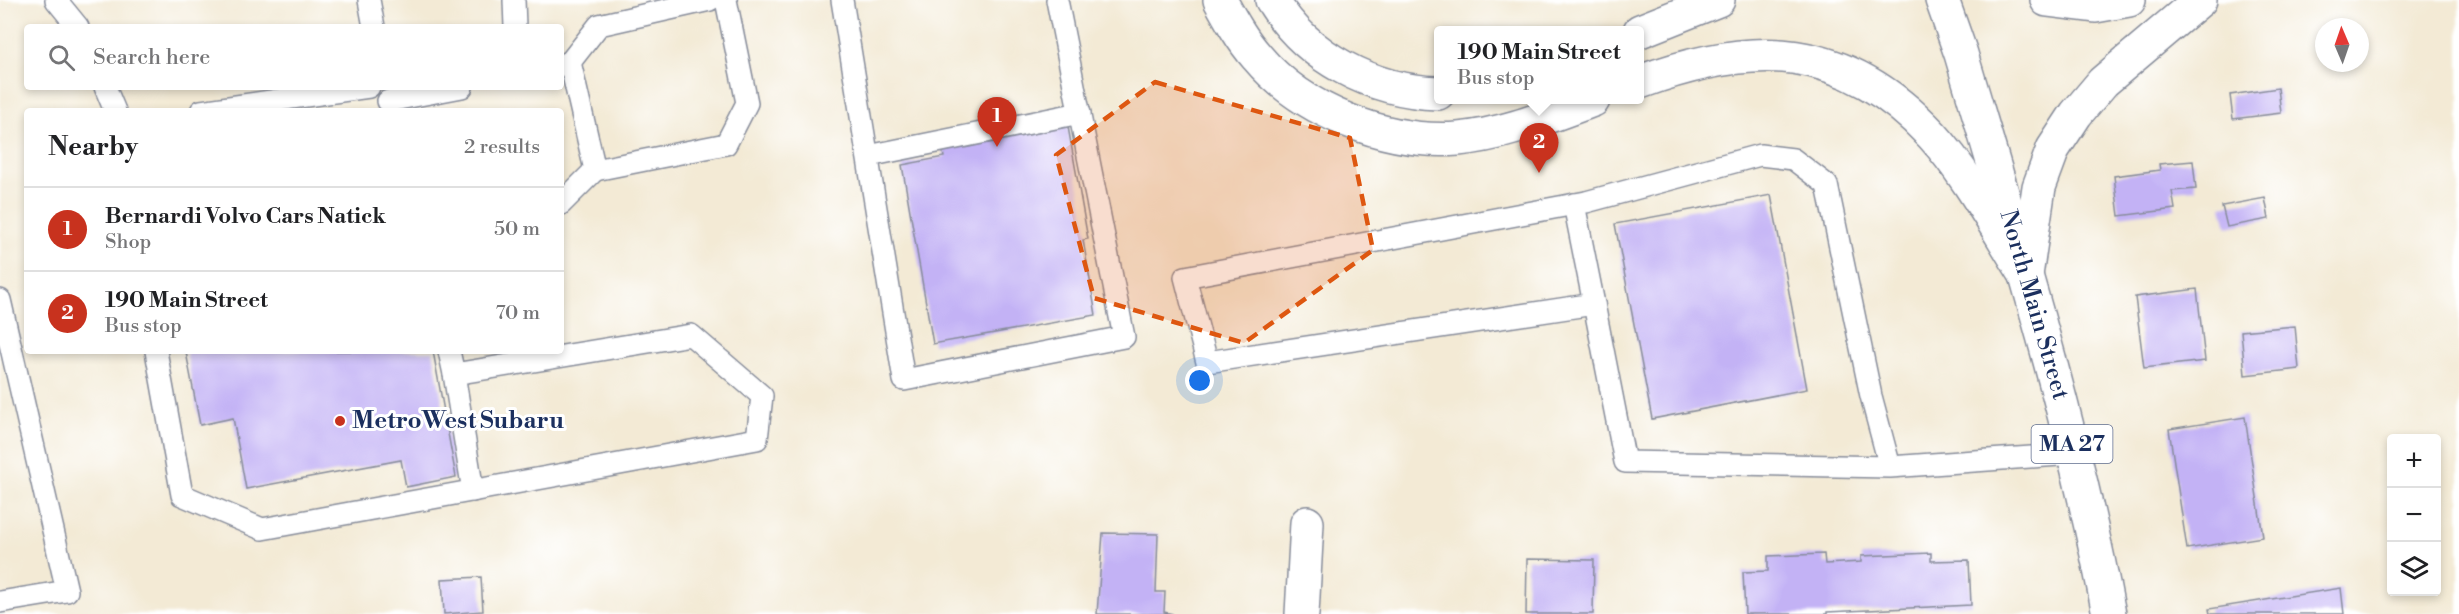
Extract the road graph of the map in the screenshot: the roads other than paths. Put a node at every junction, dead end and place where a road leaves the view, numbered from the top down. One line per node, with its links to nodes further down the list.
1 (56, 0): 15 (lane)
2 (369, 0): 16 (lane)
3 (514, 0): 17 (lane)
4 (726, 0): 31 (lane)
5 (842, 0): 30 (lane)
6 (1057, 0): 29 (lane)
7 (1220, 0): 26 (main road)
8 (1272, 0): 24 (main road)
9 (1718, 0): 18 (main road)
10 (1942, 0): 34 (main road, North Main Street / MA 27)
11 (2047, 0): 12 (main road)
12 (2129, 0)
13 (2200, 0): 34 (main road)
14 (699, 1): 19 (lane)
15 (76, 24)
16 (373, 24)
17 (515, 24)
18 (1644, 29)
19 (565, 63): 31 (lane)
20 (1644, 81): 34 (main road)
21 (106, 90): 27 (lane)
22 (348, 90): 28 (lane)
23 (445, 90): 25 (lane)
24 (1434, 92)
25 (388, 100)
26 (1580, 104)
27 (114, 108)
28 (222, 108)
29 (1080, 113): 30 (lane); 30 (lane)
30 (868, 156)
31 (596, 170): 32 (lane)
32 (564, 201)
33 (1580, 203): 36 (lane); 36 (lane); 42 (lane)
34 (2026, 275): 41 (main road, North Main Street / MA 27)
35 (0, 300): 37 (lane)
36 (1594, 304): 42 (lane)
37 (4, 338): 45 (lane)
38 (157, 354): 43 (lane)
39 (450, 354): 40 (lane)
40 (454, 374): 43 (lane); 43 (lane)
41 (2074, 454): 42 (lane); 47 (main road, North Main Street / MA 27)
42 (1890, 466)
43 (473, 491)
44 (1307, 523): 46 (main road)
45 (0, 602)
46 (1302, 614)
47 (2109, 614)

